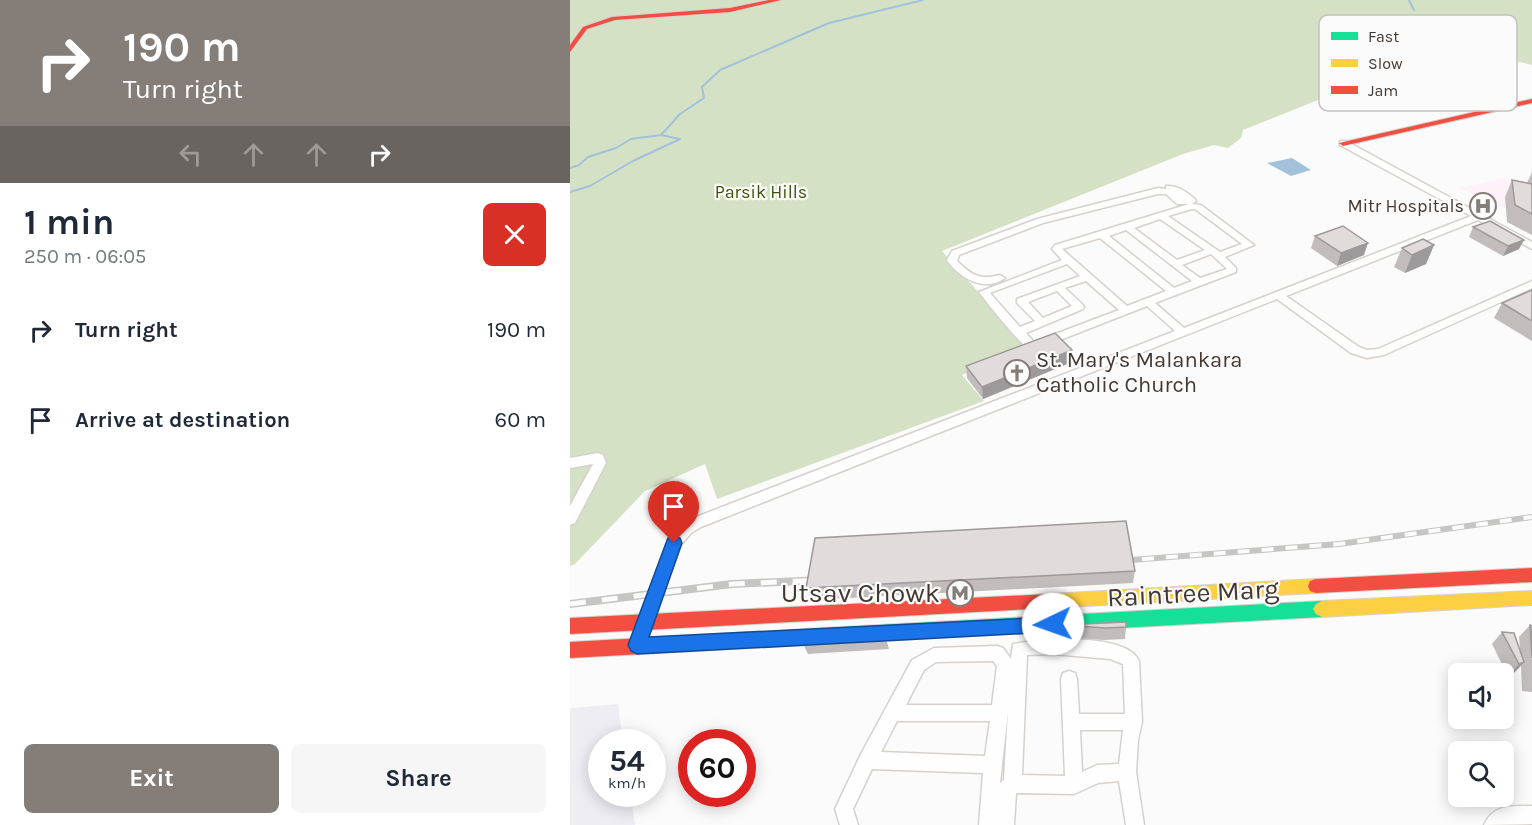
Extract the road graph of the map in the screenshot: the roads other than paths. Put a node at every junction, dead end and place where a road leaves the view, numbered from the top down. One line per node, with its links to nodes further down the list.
1 (778, 0): 2 (main road)
2 (570, 50)
3 (1532, 101): 4 (main road)
4 (1517, 104)
5 (1487, 111): 6 (main road)
6 (1343, 143): 9 (street)
7 (1169, 188): 14 (street)
8 (1162, 216): 10 (street); 13 (street); 13 (street)
9 (1478, 216): 12 (street); 21 (street)
10 (1127, 227): 11 (street); 15 (street)
11 (1102, 235): 14 (street); 20 (street)
12 (1532, 246)
13 (1215, 253): 15 (street); 17 (street)
14 (1068, 258): 16 (street); 25 (street)
15 (1175, 264): 17 (street)
16 (1089, 276): 19 (street); 23 (street)
17 (1199, 282): 20 (street)
18 (1532, 284): 21 (street)
19 (1058, 287): 24 (street); 24 (street)
20 (1172, 291): 22 (street)
21 (1278, 295): 26 (street)
22 (1147, 301): 23 (street); 26 (street)
23 (1124, 309): 25 (street)
24 (1042, 323): 25 (street)
25 (1018, 332)
26 (1183, 332): 31 (street)
27 (570, 463): 28 (street)
28 (570, 519)
29 (1532, 575): 31 (main road, Raintree Marg)
30 (1532, 598): 33 (main road, Raintree Marg)
31 (645, 622): 32 (main road, Raintree Marg); 33 (street)
32 (570, 626)
33 (637, 645): 34 (main road, Raintree Marg)
34 (570, 650)
35 (1069, 679): 38 (street)
36 (892, 713): 37 (street); 37 (street); 40 (street)
37 (999, 713): 41 (street)
38 (1071, 722): 39 (street); 44 (street)
39 (1134, 722): 42 (street); 43 (street)
40 (867, 760): 41 (street); 46 (street)
41 (993, 765): 47 (street)
42 (1127, 772): 44 (street); 49 (street)
43 (1013, 784): 44 (street); 48 (street)
44 (1074, 785)
45 (1532, 815): 50 (street)
46 (849, 825)
47 (988, 825)
48 (1005, 825)
49 (1135, 825)
50 (1493, 825)

